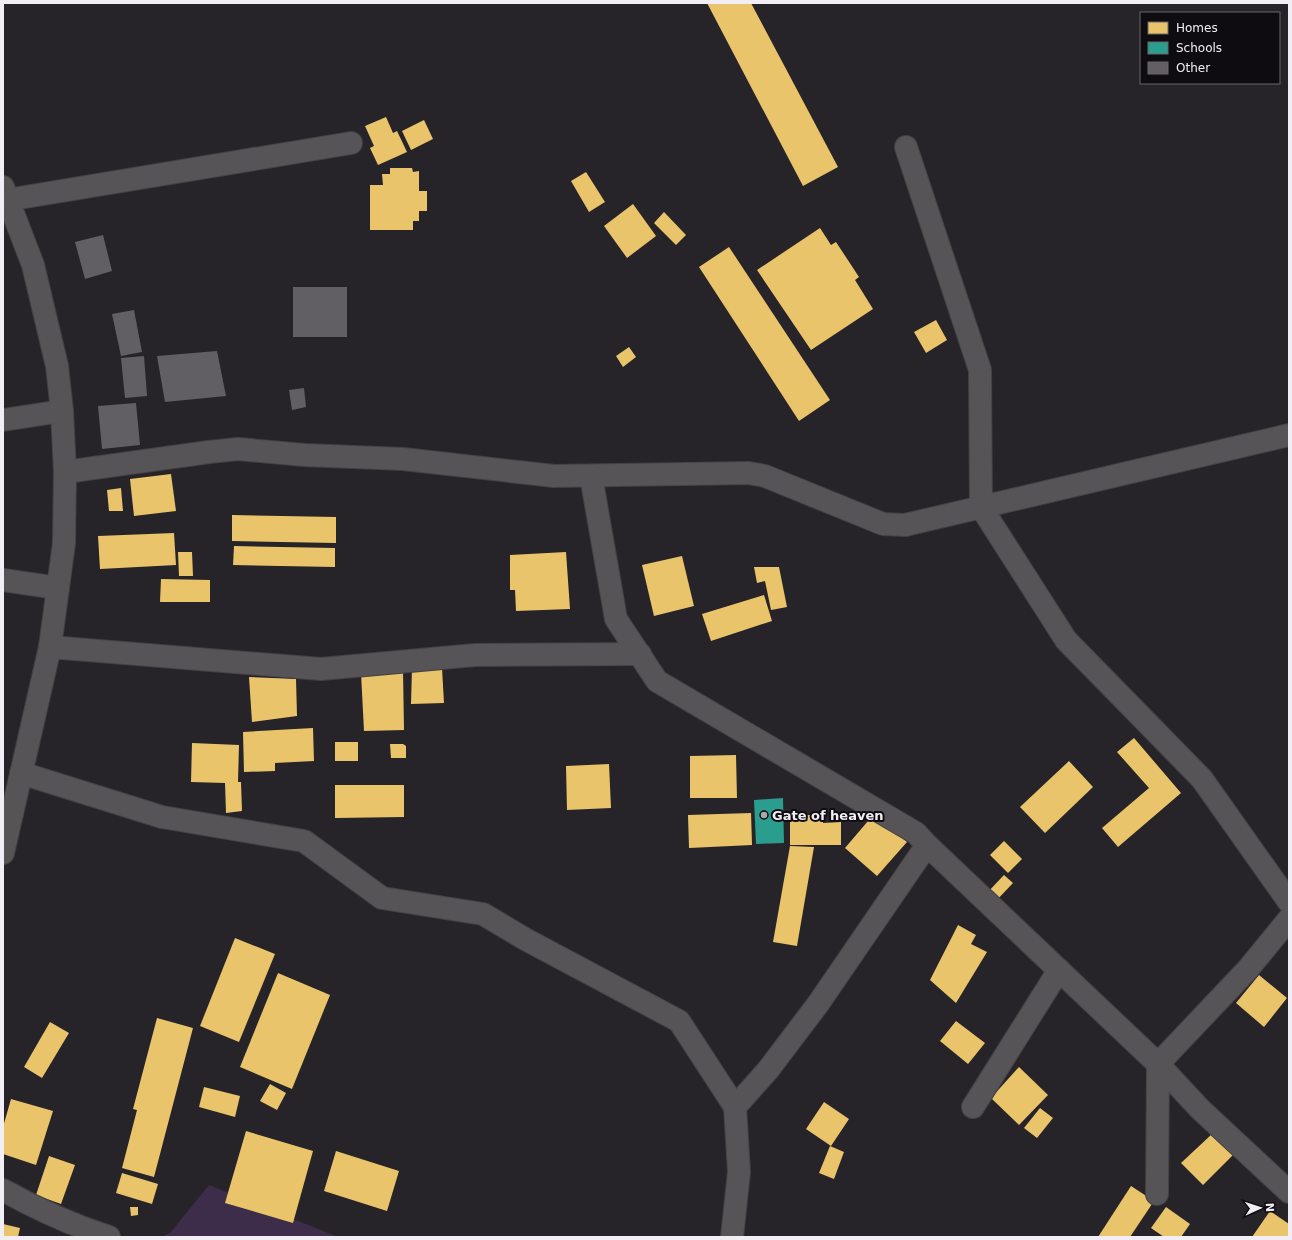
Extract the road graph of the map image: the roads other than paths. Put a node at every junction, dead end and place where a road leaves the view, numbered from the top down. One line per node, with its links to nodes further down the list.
1 (351, 143): 3 (street)
2 (906, 147): 9 (street)
3 (5, 194): 4 (street)
4 (62, 411): 5 (street); 7 (street)
5 (3, 420)
6 (1289, 435): 9 (street)
7 (65, 472): 8 (street); 11 (street)
8 (591, 476): 9 (street); 13 (street)
9 (981, 507): 17 (street)
10 (3, 580): 11 (street)
11 (58, 588): 12 (street)
12 (50, 647): 13 (street); 14 (street)
13 (640, 654): 16 (street)
14 (21, 773): 15 (street); 21 (street)
15 (5, 839)
16 (928, 845): 19 (street); 21 (street)
17 (1289, 902)
18 (1289, 919): 20 (street)
19 (1059, 970): 20 (street); 22 (street)
20 (1158, 1064): 24 (street); 25 (street)
21 (735, 1107): 27 (street)
22 (973, 1107)
23 (3, 1190): 26 (street)
24 (1289, 1192)
25 (1157, 1194)
26 (109, 1237)
27 (732, 1237)

